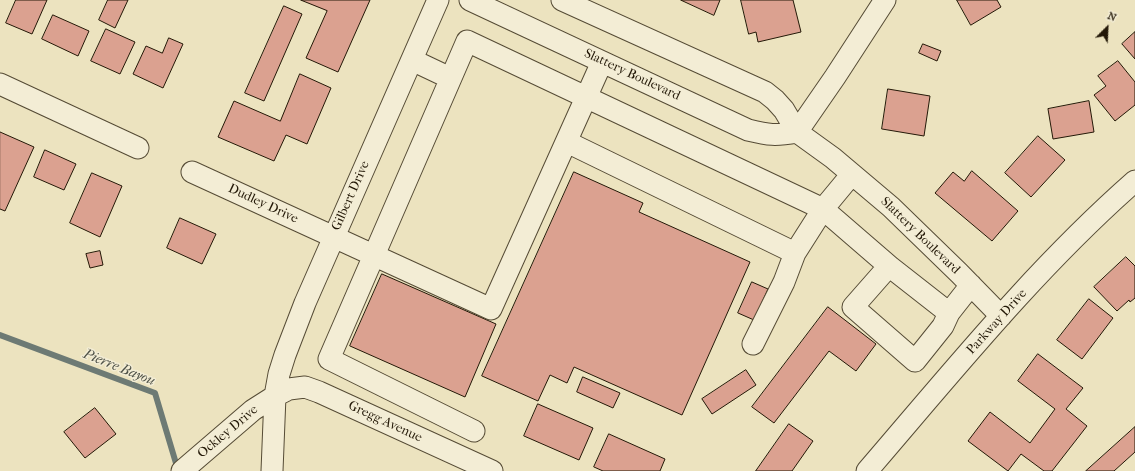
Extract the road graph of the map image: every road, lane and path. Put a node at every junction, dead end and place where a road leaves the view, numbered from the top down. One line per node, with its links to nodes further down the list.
1 (438, 0): 5 (street, Gilbert Drive)
2 (470, 0): 6 (street, Slattery Boulevard)
3 (562, 0): 10 (street, Slattery Boulevard)
4 (885, 0): 10 (street)
5 (412, 60): 7 (street); 17 (street, Gilbert Drive)
6 (602, 62): 9 (street); 10 (street, Slattery Boulevard)
7 (450, 78): 9 (street); 19 (street)
8 (0, 84): 12 (street)
9 (586, 99): 11 (street); 16 (street)
10 (797, 132): 14 (street, Slattery Boulevard)
11 (567, 142): 18 (street); 19 (street, Dudley Drive)
12 (138, 148)
13 (192, 172): 17 (street, Dudley Drive)
14 (852, 174): 16 (street); 21 (street, Slattery Boulevard)
15 (1135, 181): 23 (street, Parkway Drive)
16 (823, 209): 18 (street); 20 (street)
17 (334, 237): 19 (street, Dudley Drive); 26 (street, Gilbert Drive)
18 (795, 254): 24 (street)
19 (374, 256): 25 (street)
20 (889, 266): 22 (street); 22 (street)
21 (971, 286): 22 (street); 23 (street, Slattery Boulevard)
22 (949, 313)
23 (1001, 316): 33 (street, Parkway Drive)
24 (753, 344)
25 (395, 391): 27 (street); 28 (street)
26 (275, 396): 27 (street, Gregg Avenue); 30 (street, Ockley Drive); 31 (street, Gilbert Drive)
27 (381, 420): 29 (street, Gregg Avenue)
28 (474, 431)
29 (456, 464): 32 (street, Gregg Avenue)
30 (182, 471)
31 (272, 471)
32 (492, 471)
33 (867, 471)

